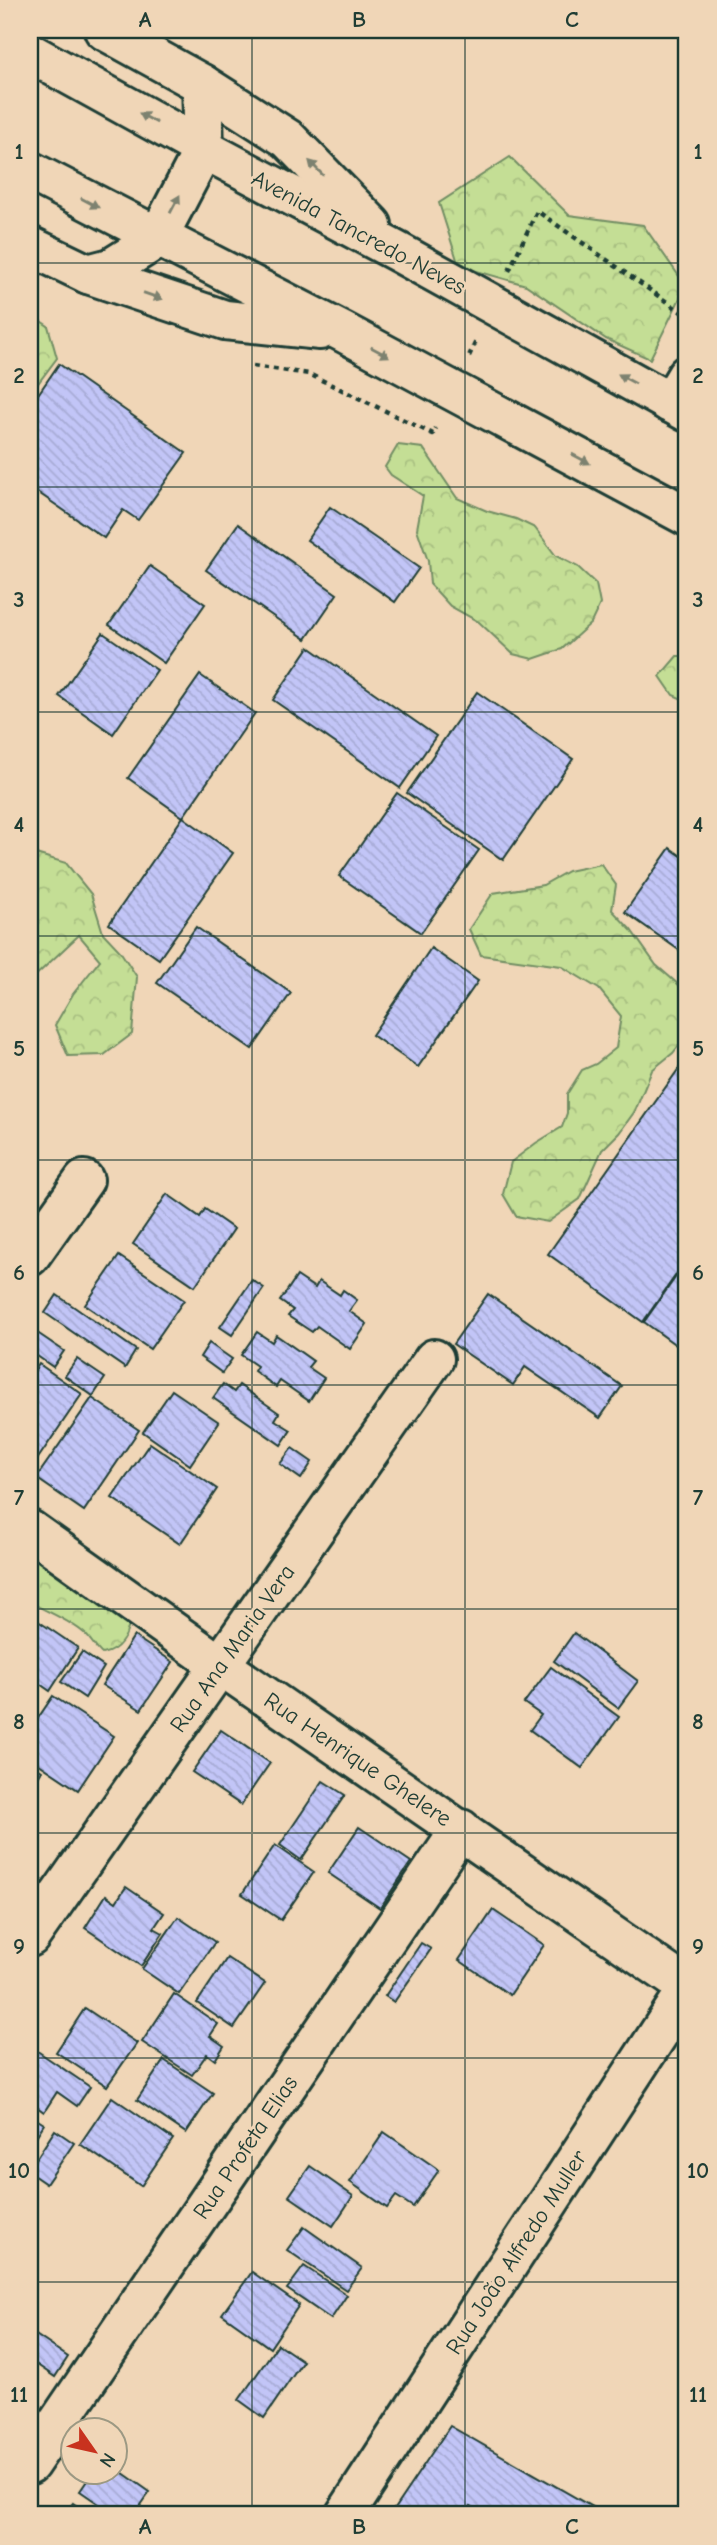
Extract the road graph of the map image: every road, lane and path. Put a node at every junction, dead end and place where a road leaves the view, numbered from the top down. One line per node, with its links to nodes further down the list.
1 (104, 30): 3 (street)
2 (30, 53): 4 (street, Avenida Tancredo Neves, one-way to 2)
3 (202, 84): 4 (street); 8 (street, one-way to 3)
4 (204, 149): 6 (street, one-way to 4); 8 (street, Avenida Tancredo Neves)
5 (30, 171): 6 (street, one-way to 6)
6 (157, 239): 9 (street); 10 (street)
7 (30, 246): 9 (street)
8 (398, 251): 11 (street, Avenida Tancredo Neves, one-way to 8)
9 (89, 274): 10 (street, one-way to 10)
10 (343, 332): 12 (street, one-way to 12)
11 (682, 397)
12 (687, 516)
13 (84, 1180): 14 (street)
14 (30, 1256)
15 (434, 1359): 17 (street, Rua Ana Maria Vera)
16 (30, 1530): 17 (street, Rua Henrique Ghelere)
17 (220, 1665): 18 (street, Rua Henrique Ghelere); 19 (street, Rua Ana Maria Vera)
18 (461, 1829): 20 (street, Rua Henrique Ghelere); 21 (street, Rua Profeta Elias)
19 (30, 1937)
20 (687, 1988): 22 (street, Rua João Alfredo Muller)
21 (30, 2465)
22 (345, 2515)

